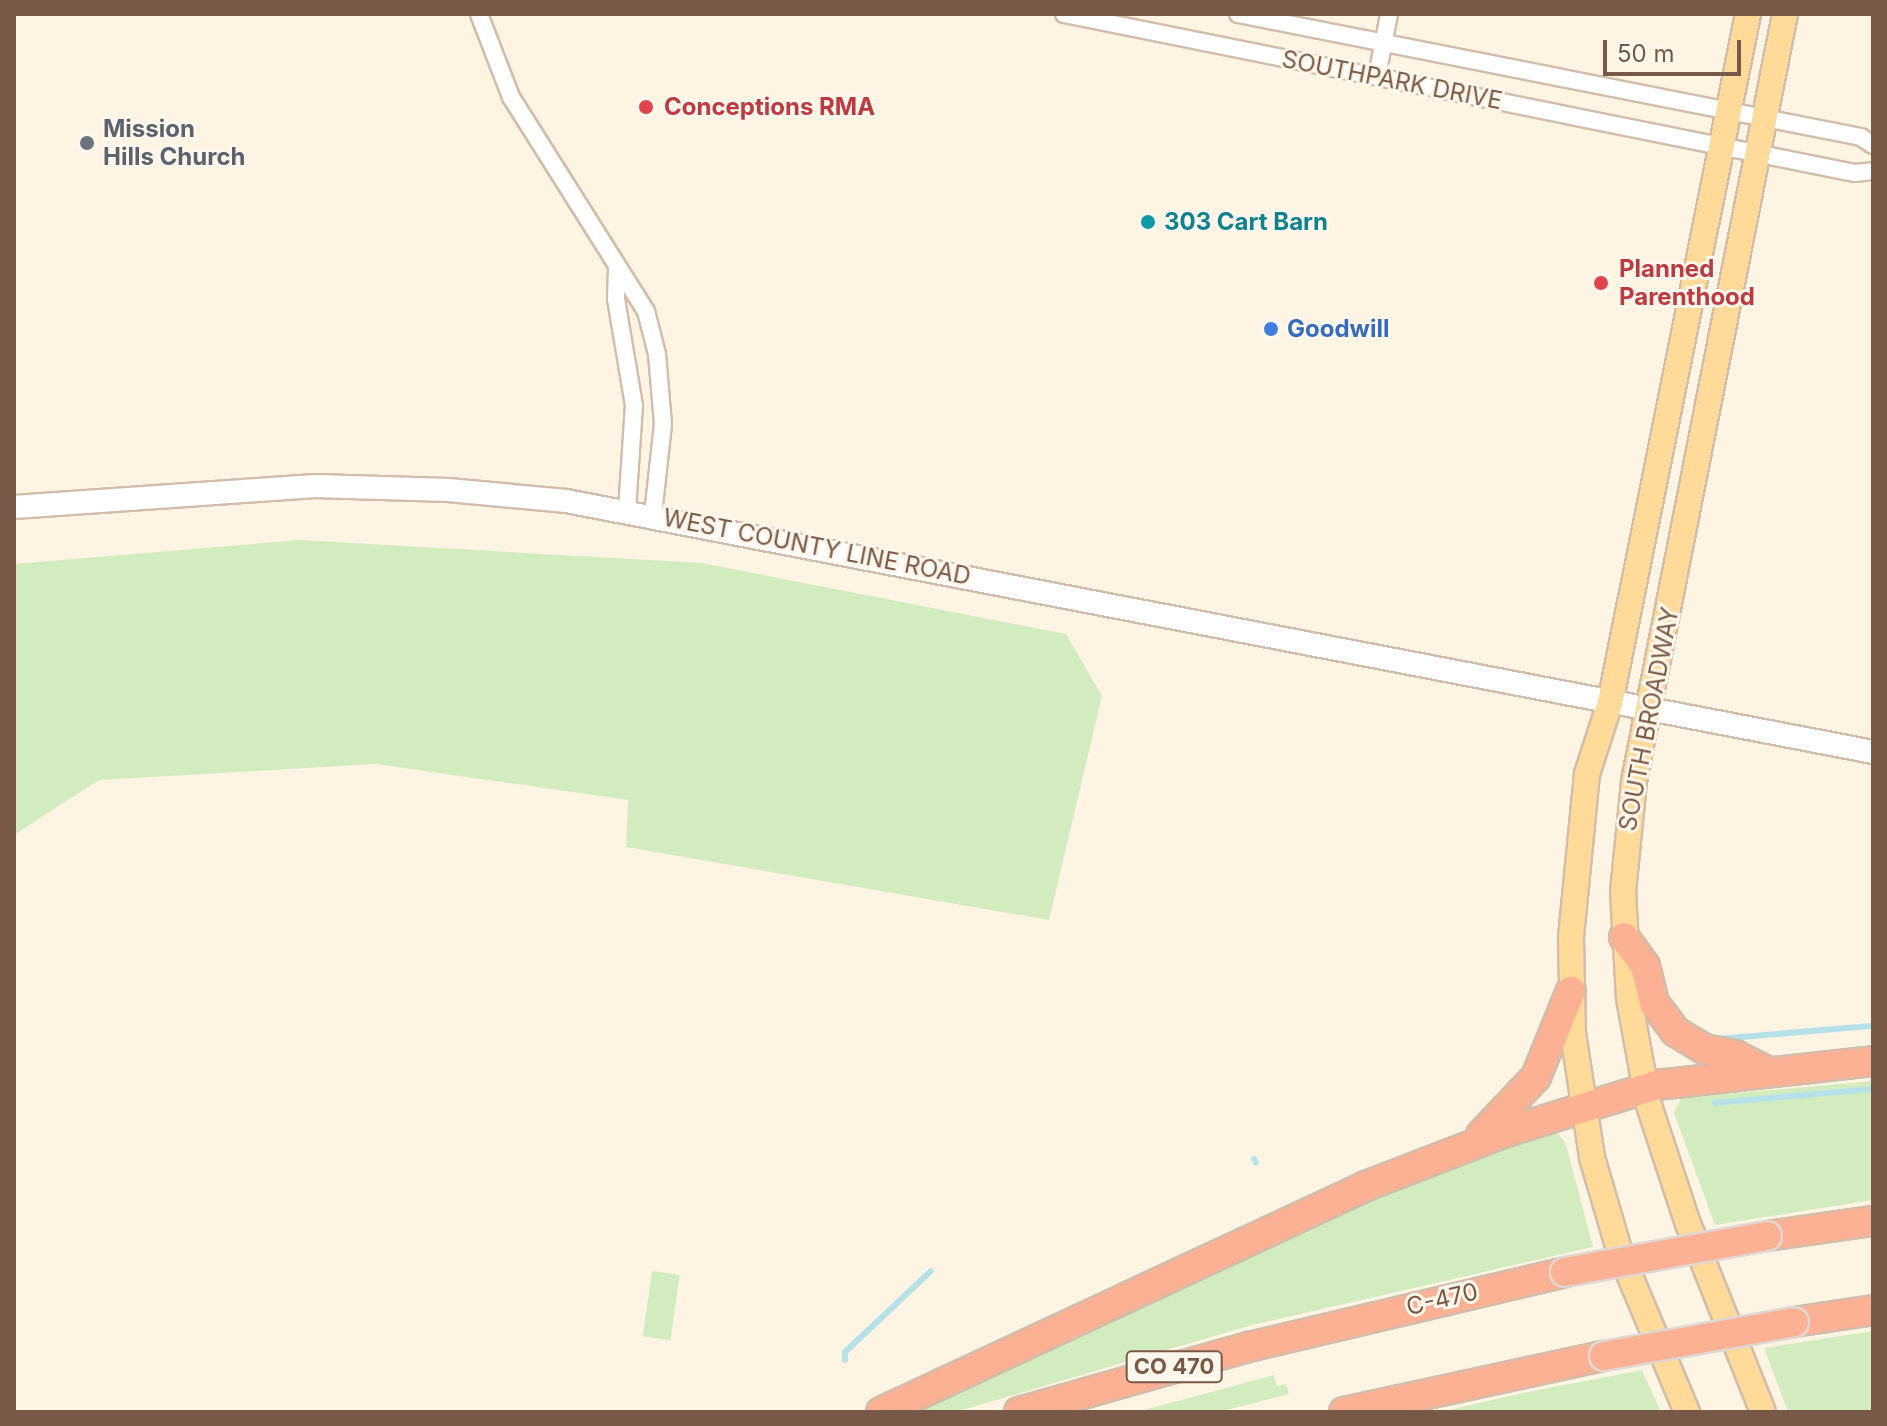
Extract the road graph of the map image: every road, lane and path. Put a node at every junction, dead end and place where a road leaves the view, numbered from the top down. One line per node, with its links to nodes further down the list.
1 (479, 14): 15 (street)
2 (1064, 14): 8 (street, SOUTHPARK DRIVE)
3 (1238, 14): 7 (street, SOUTHPARK DRIVE)
4 (1389, 14): 7 (street)
5 (1748, 14): 9 (main road, SOUTH BROADWAY)
6 (1785, 14): 10 (main road, SOUTH BROADWAY)
7 (1383, 42): 8 (street); 9 (street, SOUTHPARK DRIVE)
8 (1377, 76): 12 (street, SOUTHPARK DRIVE)
9 (1729, 111): 10 (street, SOUTHPARK DRIVE); 12 (main road, SOUTH BROADWAY)
10 (1764, 118): 11 (street, SOUTHPARK DRIVE); 13 (main road, SOUTH BROADWAY)
11 (1873, 145)
12 (1721, 146): 13 (street, SOUTHPARK DRIVE); 19 (main road, SOUTH BROADWAY)
13 (1757, 153): 14 (street, SOUTHPARK DRIVE); 20 (main road, SOUTH BROADWAY)
14 (1873, 171)
15 (617, 269): 17 (street); 18 (street)
16 (14, 507): 17 (main road, WEST COUNTY LINE ROAD)
17 (627, 510): 18 (main road, WEST COUNTY LINE ROAD)
18 (653, 514): 19 (main road, WEST COUNTY LINE ROAD)
19 (1610, 703): 20 (main road, WEST COUNTY LINE ROAD); 23 (main road, SOUTH BROADWAY)
20 (1650, 711): 21 (main road, WEST COUNTY LINE ROAD); 22 (main road, SOUTH BROADWAY)
21 (1873, 752)
22 (1624, 937): 25 (highway); 26 (main road, SOUTH BROADWAY)
23 (1571, 991): 27 (main road, SOUTH BROADWAY); 28 (highway)
24 (1873, 1061): 25 (highway)
25 (1770, 1072): 26 (highway)
26 (1645, 1088): 27 (highway); 35 (main road, SOUTH BROADWAY)
27 (1582, 1108): 28 (highway); 34 (main road, SOUTH BROADWAY)
28 (1476, 1142): 31 (highway)
29 (1873, 1221): 32 (highway, C-470 / CO 470, bridge)
30 (1873, 1310): 33 (highway, bridge)
31 (881, 1412)
32 (1019, 1412)
33 (1344, 1412)
34 (1687, 1412)
35 (1763, 1412)

